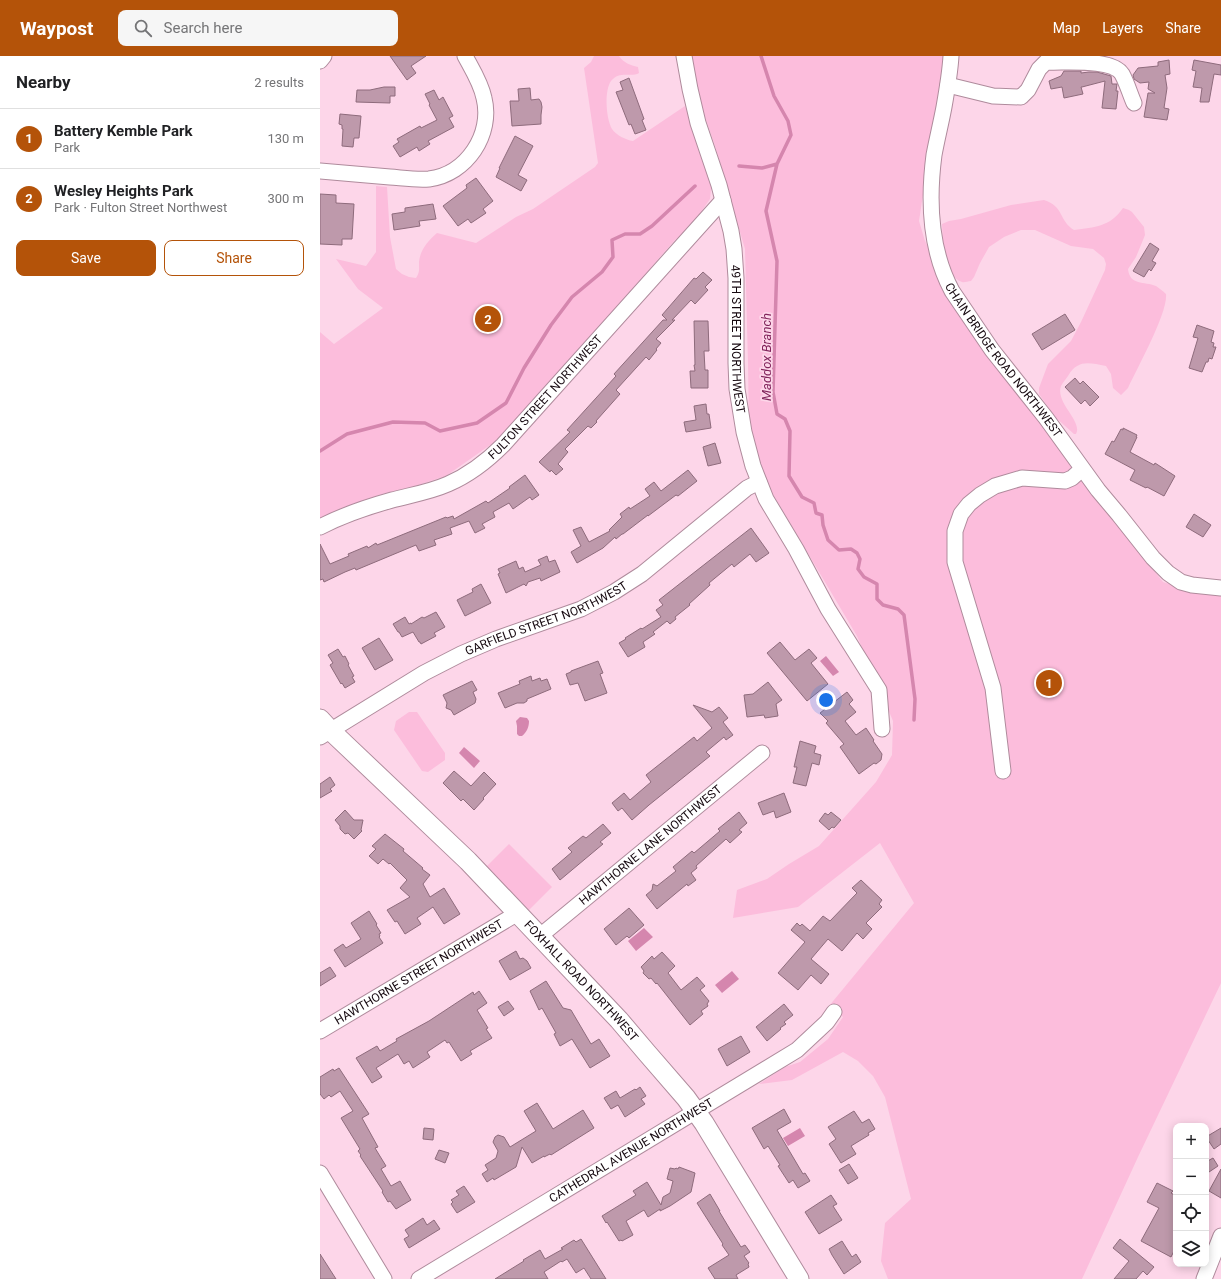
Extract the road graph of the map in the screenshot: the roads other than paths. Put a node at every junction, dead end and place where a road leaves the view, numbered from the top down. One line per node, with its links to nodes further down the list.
1 (324, 56): 5 (street)
2 (465, 56): 8 (street)
3 (684, 56): 9 (street, 49TH STREET NORTHWEST)
4 (951, 56): 6 (street, CHAIN BRIDGE ROAD NORTHWEST)
5 (320, 61)
6 (948, 85): 7 (street); 10 (street, CHAIN BRIDGE ROAD NORTHWEST)
7 (1134, 103)
8 (320, 171)
9 (723, 200): 11 (street, 49TH STREET NORTHWEST); 12 (street, FULTON STREET NORTHWEST)
10 (1082, 469): 13 (street, CHAIN BRIDGE ROAD NORTHWEST); 17 (street)
11 (759, 482): 14 (street, GARFIELD STREET NORTHWEST); 15 (street, 49TH STREET NORTHWEST)
12 (320, 527)
13 (1221, 588)
14 (324, 729): 18 (main road, FOXHALL ROAD NORTHWEST)
15 (882, 729)
16 (762, 754): 19 (street, HAWTHORNE LANE NORTHWEST)
17 (1003, 771)
18 (518, 913): 19 (main road, FOXHALL ROAD NORTHWEST); 21 (street, HAWTHORNE STREET NORTHWEST)
19 (540, 936): 22 (main road, FOXHALL ROAD NORTHWEST)
20 (834, 1012): 22 (street, CATHEDRAL AVENUE NORTHWEST)
21 (320, 1031)
22 (696, 1112): 26 (street, CATHEDRAL AVENUE NORTHWEST); 27 (main road, FOXHALL ROAD NORTHWEST)
23 (320, 1173): 25 (street)
24 (1221, 1236): 28 (street)
25 (384, 1279)
26 (419, 1279)
27 (798, 1279)
28 (1204, 1279)

